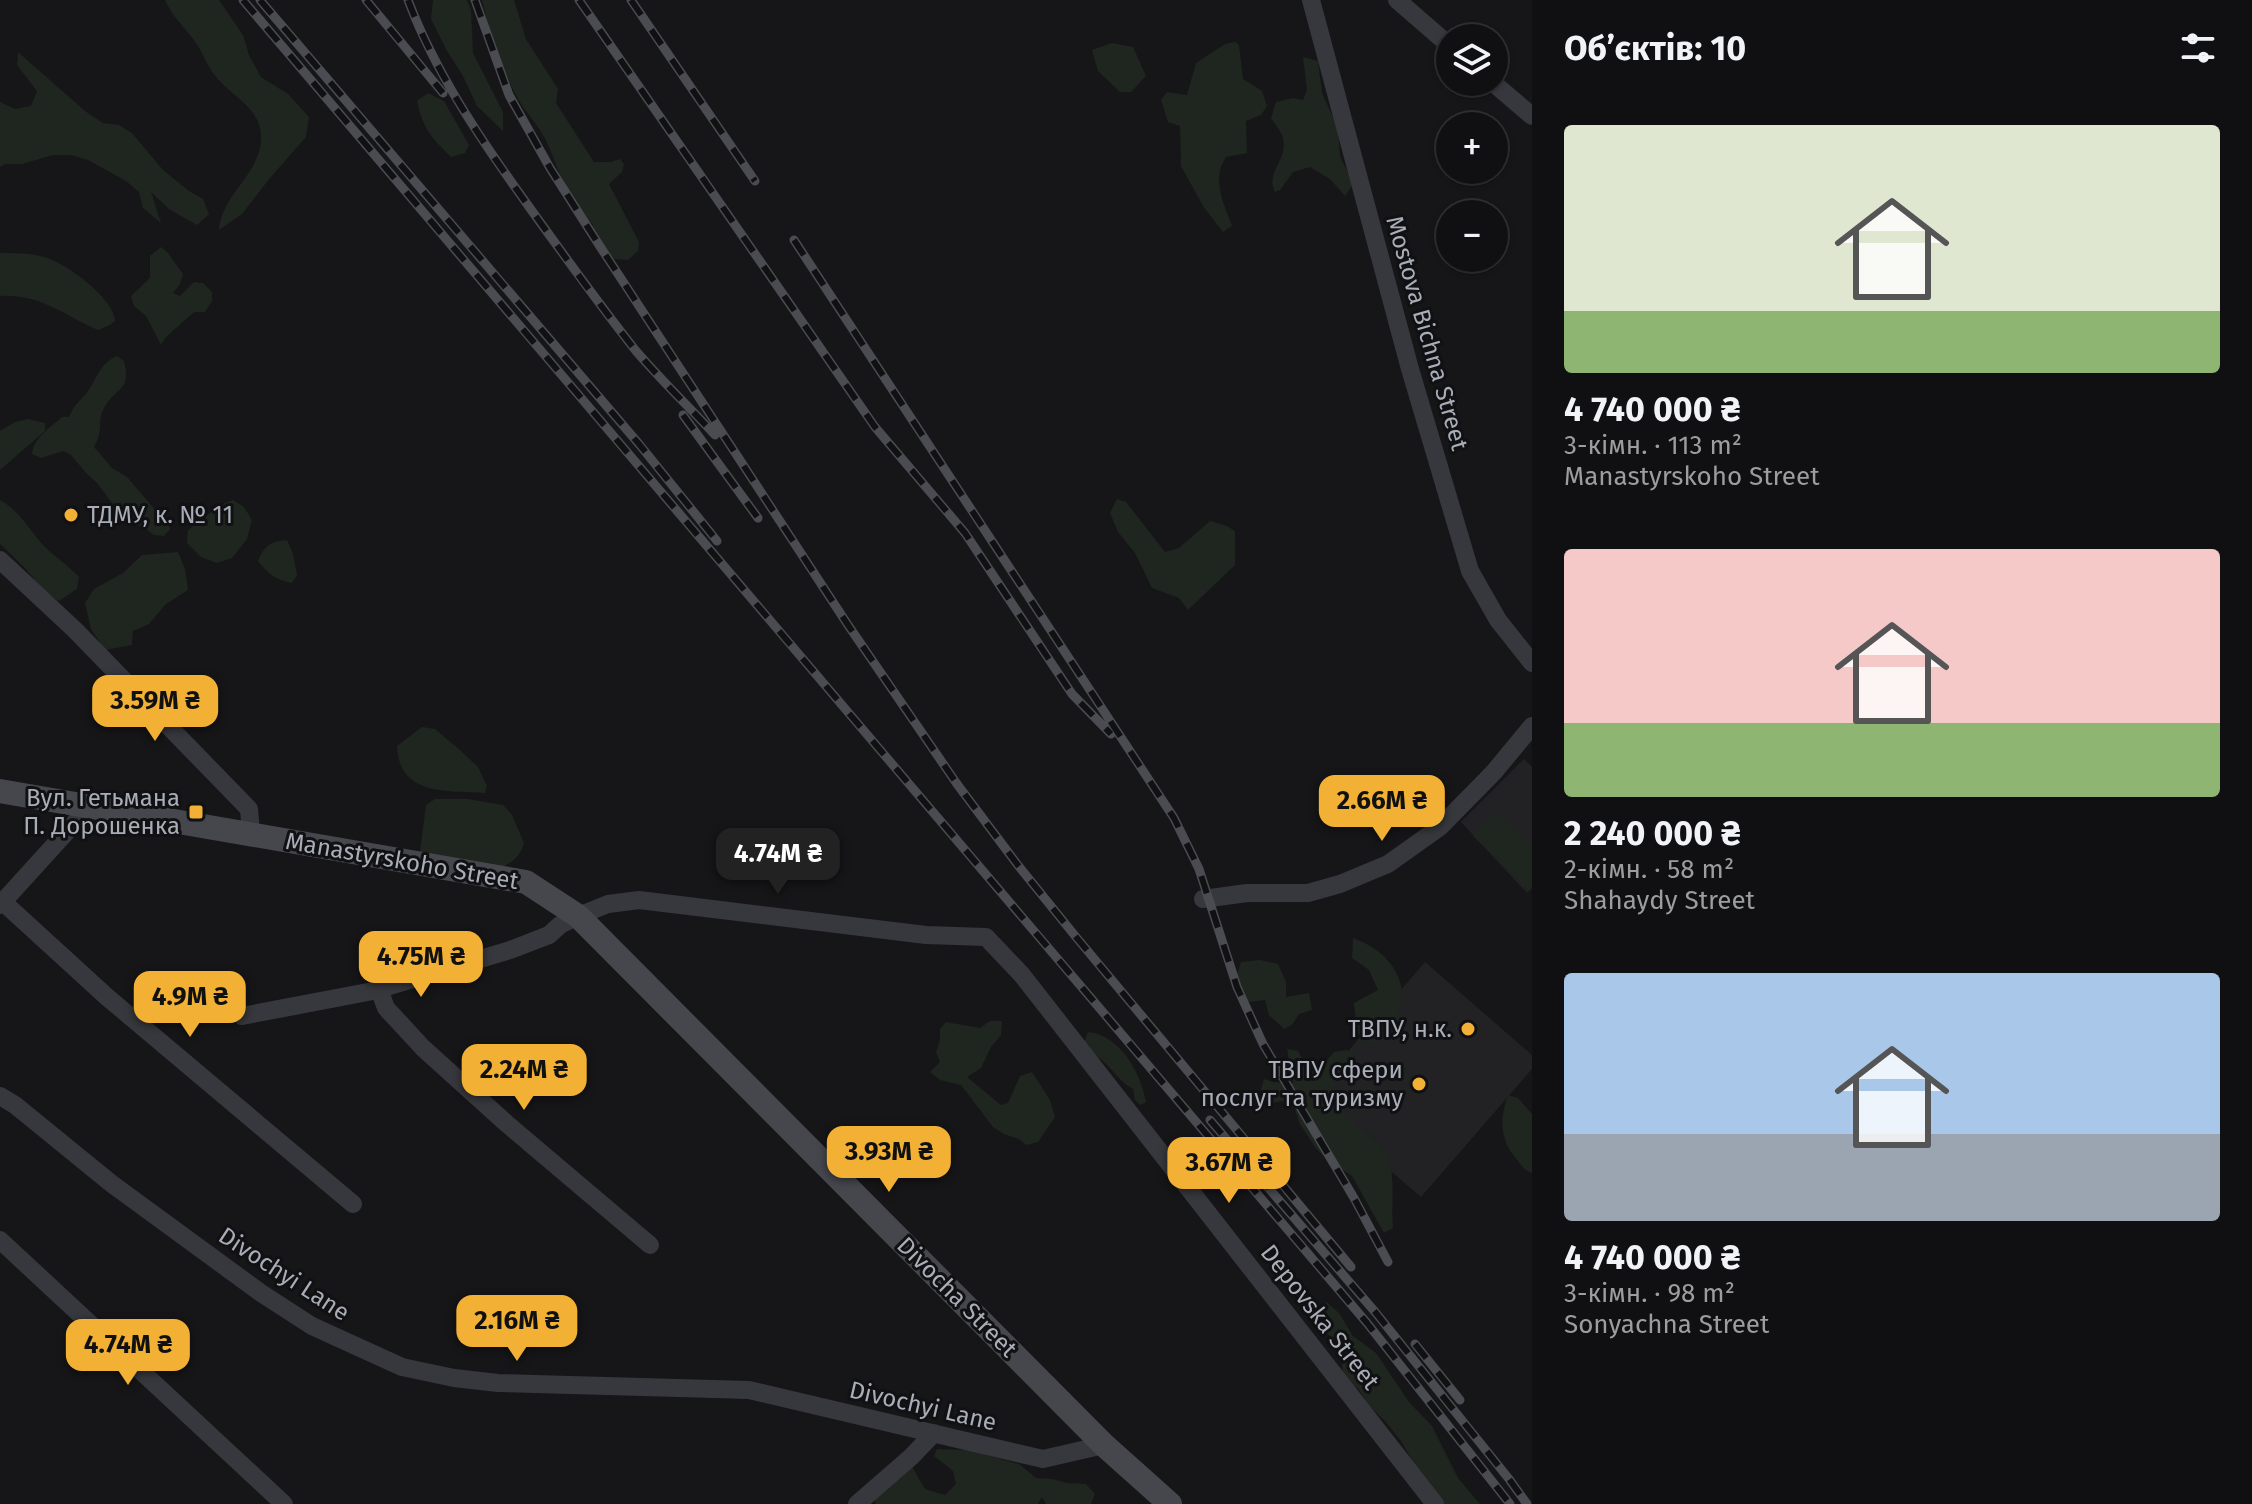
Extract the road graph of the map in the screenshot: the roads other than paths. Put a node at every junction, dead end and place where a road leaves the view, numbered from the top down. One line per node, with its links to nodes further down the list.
1 (1311, 0): 7 (street, Mostova Bichna Street)
2 (1397, 0): 3 (street)
3 (1436, 34)
4 (1508, 96): 5 (street)
5 (1532, 116)
6 (0, 560): 11 (street)
7 (1532, 663)
8 (1532, 726): 12 (street)
9 (0, 791): 10 (main road, Manastyrskoho Street)
10 (90, 806): 11 (main road, Manastyrskoho Street); 13 (street)
11 (251, 833): 14 (main road, Manastyrskoho Street)
12 (1203, 899)
13 (2, 903): 18 (street)
14 (578, 916): 15 (street); 22 (main road, Divocha Street); 26 (street, Depovska Street)
15 (379, 989): 16 (street); 20 (street)
16 (242, 1016)
17 (0, 1096): 21 (street, Divochyi Lane)
18 (353, 1204)
19 (0, 1240): 23 (street)
20 (650, 1245)
21 (934, 1433): 22 (street, Divochyi Lane); 24 (street)
22 (1104, 1445): 25 (main road, Divocha Street)
23 (284, 1504)
24 (857, 1504)
25 (1170, 1504)
26 (1435, 1504)

